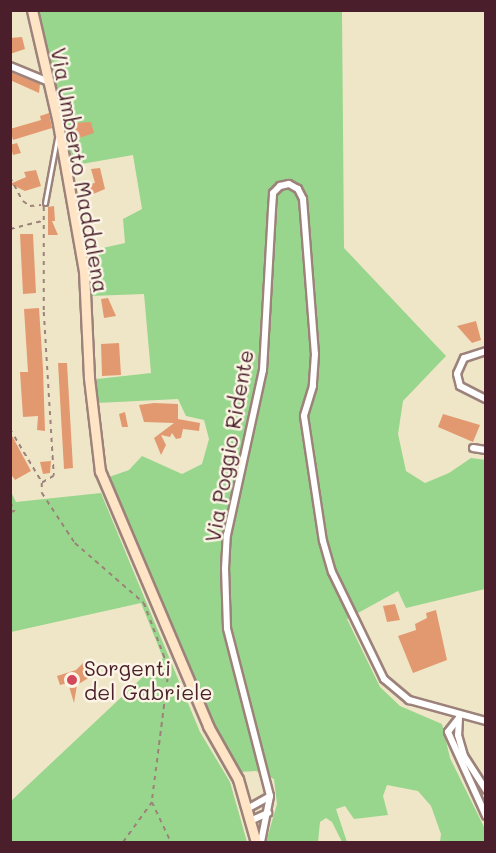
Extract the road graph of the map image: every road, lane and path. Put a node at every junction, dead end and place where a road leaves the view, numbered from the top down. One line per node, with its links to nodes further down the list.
1 (32, 10): 3 (street, Via Umberto Maddalena)
2 (10, 66): 3 (street)
3 (48, 82): 4 (street, Via Umberto Maddalena)
4 (58, 131): 6 (lane); 23 (street, Via Umberto Maddalena)
5 (10, 177): 6 (path)
6 (45, 203): 7 (path)
7 (42, 221): 8 (path); 14 (path)
8 (10, 230)
9 (486, 351): 10 (street)
10 (486, 399)
11 (10, 429): 14 (path)
12 (473, 448): 13 (street)
13 (486, 450)
14 (42, 483): 22 (path)
15 (10, 502): 16 (path)
16 (10, 513)
17 (464, 713): 18 (street); 19 (street, Via Poggio Ridente); 21 (street, Via Poggio Ridente)
18 (458, 719): 20 (street); 25 (street)
19 (486, 721)
20 (486, 790)
21 (270, 796): 23 (street); 24 (street, Via Poggio Ridente)
22 (152, 802): 27 (path); 28 (path)
23 (247, 809): 26 (street, Via Umberto Maddalena)
24 (268, 813): 26 (street); 30 (street, Via Poggio Ridente)
25 (486, 816)
26 (250, 821): 29 (street, Via Umberto Maddalena)
27 (123, 843)
28 (171, 843)
29 (256, 843)
30 (261, 843)

